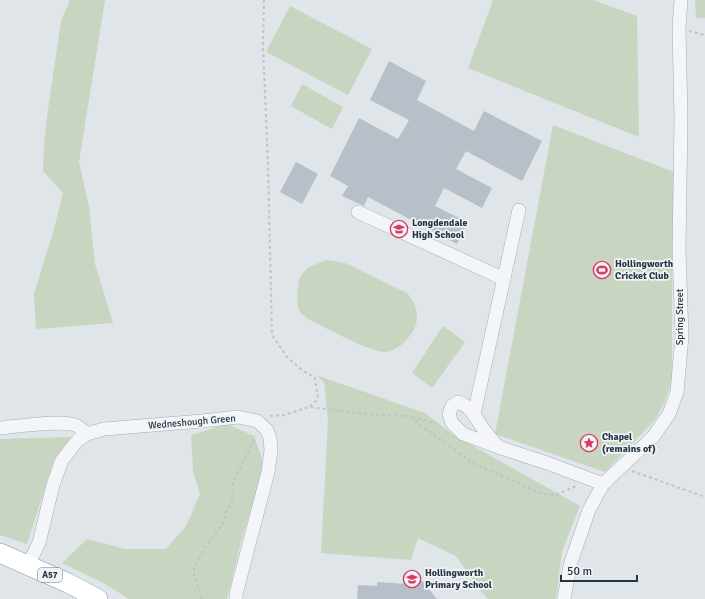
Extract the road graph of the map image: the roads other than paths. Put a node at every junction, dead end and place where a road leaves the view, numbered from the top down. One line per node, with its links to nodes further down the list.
1 (681, 0): 9 (street, Spring Street)
2 (519, 210): 4 (street)
3 (358, 212): 4 (street)
4 (504, 279): 5 (street)
5 (474, 414): 8 (street); 8 (street)
6 (0, 428): 7 (street)
7 (87, 434): 11 (street, Wedneshough Green); 13 (street, Wedneshough Green)
8 (498, 447): 9 (street)
9 (603, 484): 14 (street, Spring Street)
10 (0, 553): 11 (highway, A57)
11 (28, 565): 12 (highway, A57)
12 (98, 599)
13 (236, 599)
14 (564, 599)

